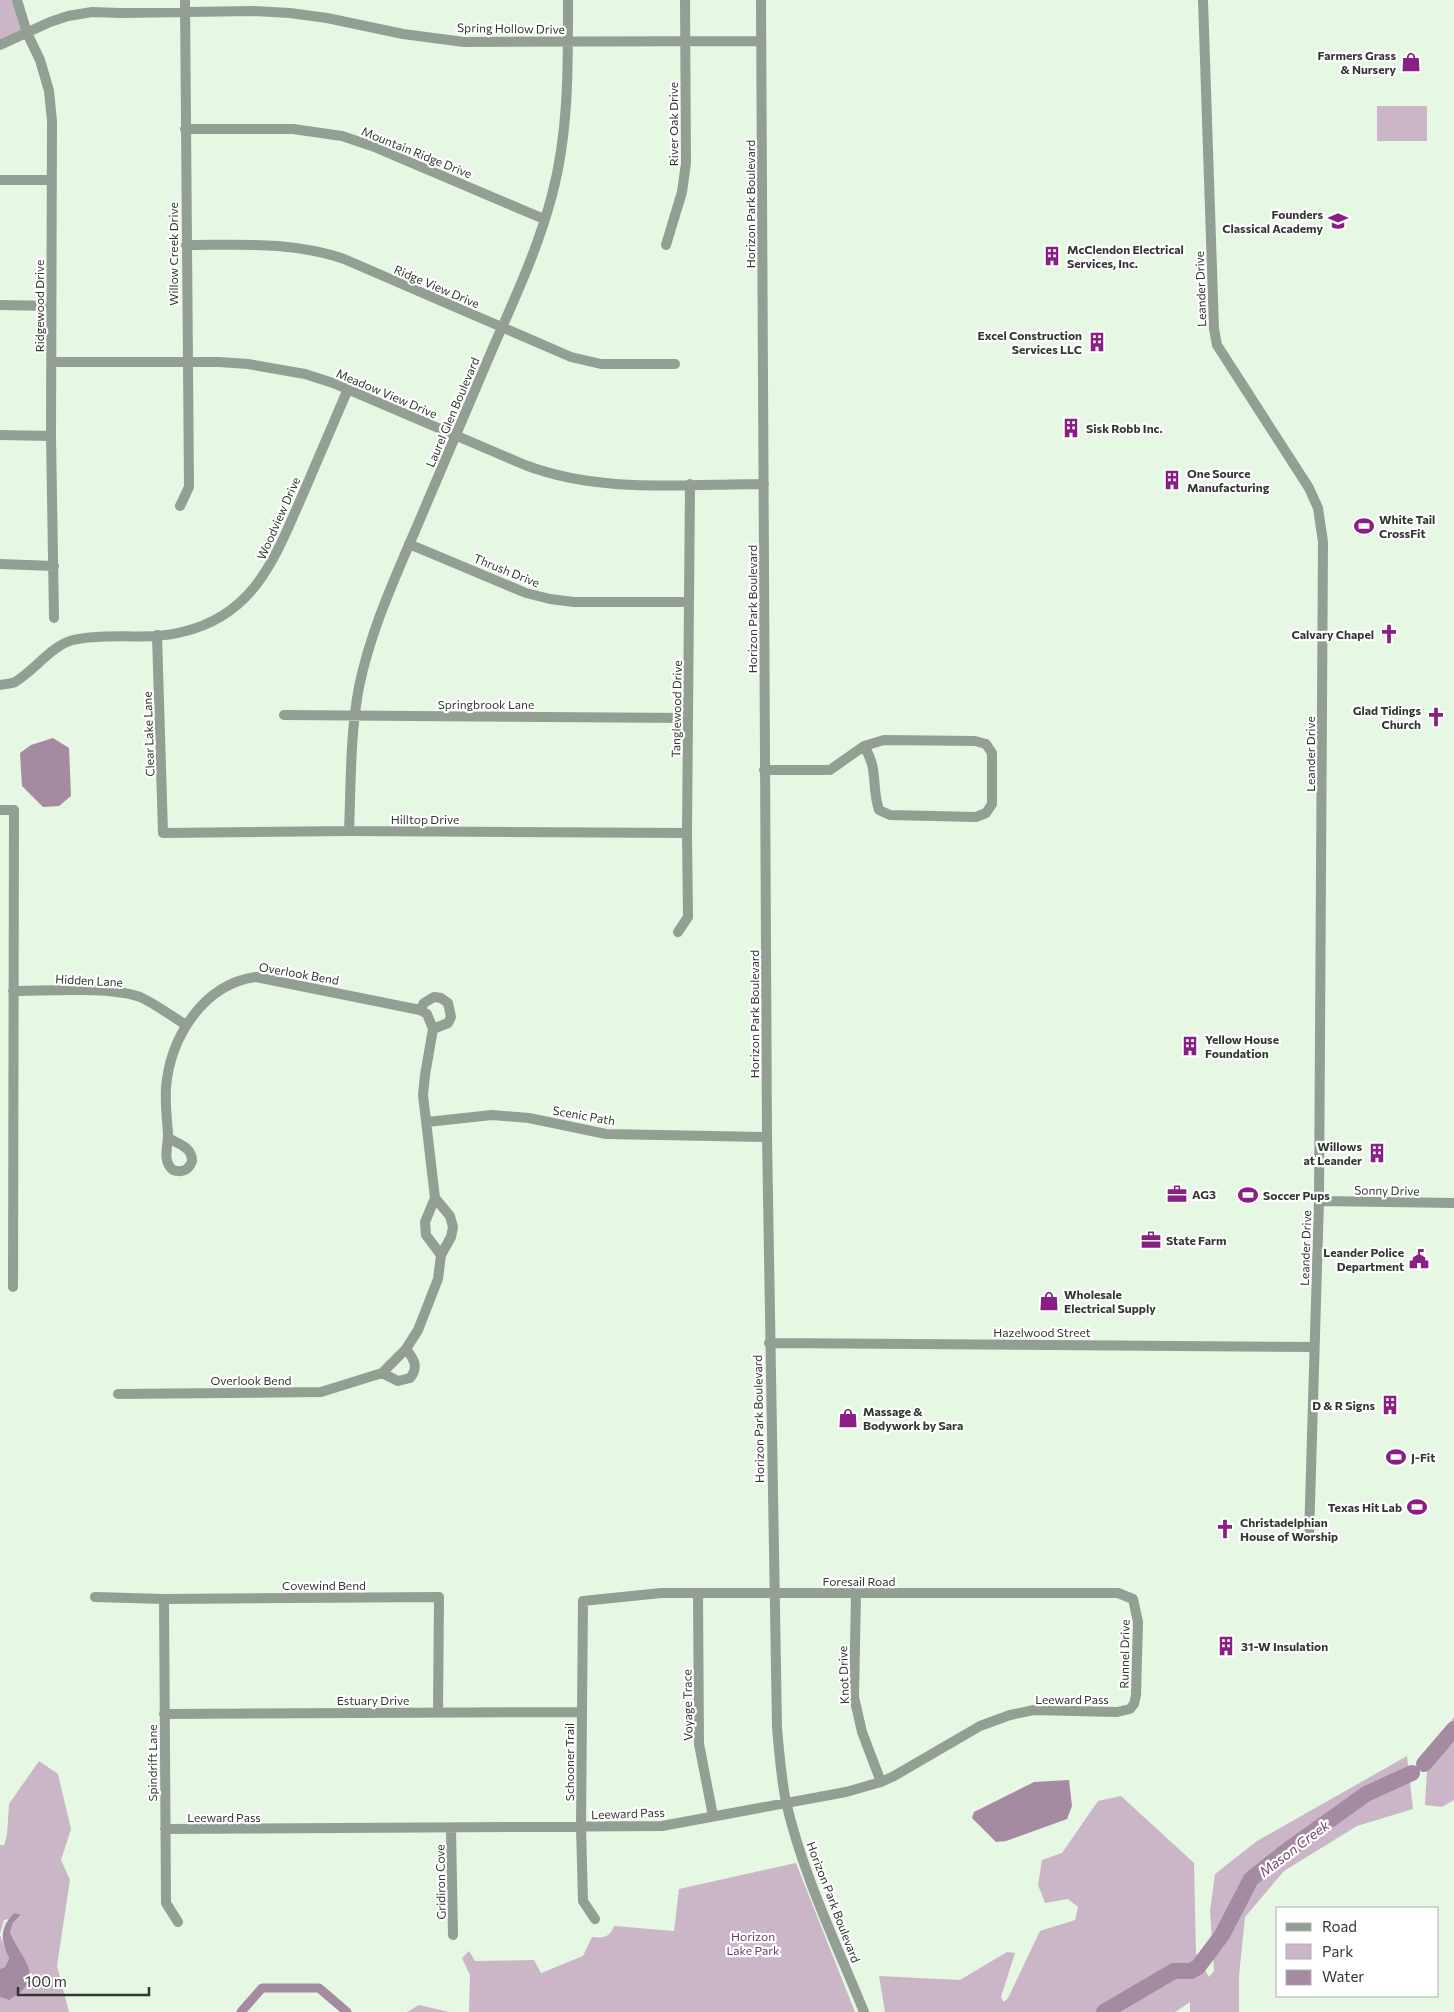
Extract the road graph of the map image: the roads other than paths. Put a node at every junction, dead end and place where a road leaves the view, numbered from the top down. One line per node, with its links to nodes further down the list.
1 (18, 0): 8 (street, Ridgewood Drive)
2 (184, 0): 7 (street, Willow Creek Drive)
3 (568, 0): 9 (street, Laurel Glen Boulevard)
4 (685, 0): 10 (street, River Oak Drive)
5 (761, 0): 11 (street, Horizon Park Boulevard)
6 (1203, 0): 57 (street, Leander Drive)
7 (184, 12): 8 (street, Spring Hollow Drive); 9 (street, Spring Hollow Drive); 13 (street, Willow Creek Drive)
8 (27, 33): 12 (street, Spring Hollow Drive); 15 (street, Ridgewood Drive)
9 (568, 41): 10 (street, Spring Hollow Drive); 16 (street, Laurel Glen Boulevard)
10 (685, 41): 11 (street, Spring Hollow Drive); 18 (street, River Oak Drive)
11 (761, 41): 30 (street, Horizon Park Boulevard)
12 (0, 46)
13 (185, 129): 16 (street, Mountain Ridge Drive); 17 (street, Willow Creek Drive)
14 (0, 180): 15 (street)
15 (52, 180): 20 (street, Ridgewood Drive)
16 (544, 219): 21 (street, Laurel Glen Boulevard)
17 (186, 245): 21 (street, Ridge View Drive); 23 (street, Willow Creek Drive)
18 (666, 245)
19 (0, 305): 20 (street)
20 (51, 306): 22 (street, Ridgewood Drive)
21 (502, 328): 24 (street, Ridge View Drive); 28 (street, Laurel Glen Boulevard)
22 (52, 362): 23 (street, Meadow View Drive); 27 (street, Ridgewood Drive)
23 (186, 363): 25 (street, Meadow View Drive); 31 (street, Willow Creek Drive)
24 (675, 364)
25 (348, 389): 28 (street, Meadow View Drive); 37 (street, Woodview Drive)
26 (0, 435): 27 (street)
27 (51, 436): 34 (street, Ridgewood Drive)
28 (456, 436): 29 (street, Meadow View Drive); 32 (street, Laurel Glen Boulevard)
29 (690, 484): 30 (street, Meadow View Drive); 35 (street, Tanglewood Drive)
30 (764, 484): 43 (street, Horizon Park Boulevard)
31 (180, 506)
32 (409, 544): 35 (street, Thrush Drive); 40 (street, Laurel Glen Boulevard)
33 (0, 564): 34 (street)
34 (54, 566): 36 (street, Ridgewood Drive)
35 (689, 602): 41 (street, Tanglewood Drive)
36 (54, 618)
37 (157, 635): 38 (street, Woodview Drive); 46 (street, Clear Lake Lane)
38 (0, 685)
39 (284, 715): 40 (street, Springbrook Lane)
40 (355, 716): 41 (street, Springbrook Lane); 45 (street, Laurel Glen Boulevard)
41 (688, 718): 47 (street, Tanglewood Drive)
42 (864, 746): 42 (street); 43 (street)
43 (764, 770): 54 (street, Horizon Park Boulevard)
44 (0, 810): 49 (street)
45 (350, 831): 46 (street, Hilltop Drive); 47 (street, Hilltop Drive)
46 (163, 833)
47 (687, 833): 48 (street, Tanglewood Drive)
48 (678, 932)
49 (13, 990): 51 (street, Hidden Lane); 60 (street)
50 (420, 1010): 51 (street, Overlook Bend); 52 (street); 52 (street)
51 (186, 1025): 55 (street, Overlook Bend)
52 (433, 1029): 53 (street)
53 (427, 1122): 54 (street, Scenic Path); 56 (street)
54 (767, 1137): 63 (street, Horizon Park Boulevard)
55 (168, 1138)
56 (435, 1198): 61 (street); 61 (street, Overlook Bend)
57 (1319, 1202): 58 (street, Sonny Drive); 64 (street, Leander Drive)
58 (1454, 1203)
59 (0, 1227): 60 (street)
60 (12, 1227): 62 (street)
61 (441, 1254): 65 (street, Overlook Bend)
62 (13, 1287)
63 (769, 1343): 64 (street, Hazelwood Street); 70 (street, Horizon Park Boulevard)
64 (1314, 1347): 68 (street, Leander Drive)
65 (406, 1349): 66 (street, Overlook Bend); 66 (street)
66 (382, 1373): 67 (street, Overlook Bend)
67 (118, 1394)
68 (1309, 1537)
69 (698, 1592): 70 (street, Foresail Road); 75 (street, Foresail Road); 82 (street, Voyage Trace)
70 (774, 1592): 71 (street, Foresail Road); 81 (street, Horizon Park Boulevard)
71 (856, 1594): 74 (street, Foresail Road); 80 (street, Knot Drive)
72 (95, 1597): 73 (street, Covewind Bend)
73 (164, 1599): 77 (street, Covewind Bend); 79 (street, Spindrift Lane)
74 (1133, 1599): 76 (street, Runnel Drive)
75 (583, 1601): 78 (street, Schooner Trail)
76 (1130, 1709): 80 (street, Leeward Pass)
77 (438, 1712): 78 (street, Estuary Drive); 79 (street, Estuary Drive)
78 (582, 1712): 83 (street, Schooner Trail)
79 (164, 1714): 85 (street, Spindrift Lane)
80 (881, 1782): 81 (street, Leeward Pass)
81 (786, 1802): 82 (street, Leeward Pass); 89 (street, Horizon Park Boulevard)
82 (712, 1816): 83 (street, Leeward Pass)
83 (582, 1827): 84 (street, Leeward Pass); 86 (street, Schooner Trail)
84 (451, 1828): 85 (street, Leeward Pass); 88 (street, Gridiron Cove)
85 (165, 1830): 87 (street, Spindrift Lane)
86 (596, 1919)
87 (178, 1922)
88 (453, 1935)
89 (864, 2012)

